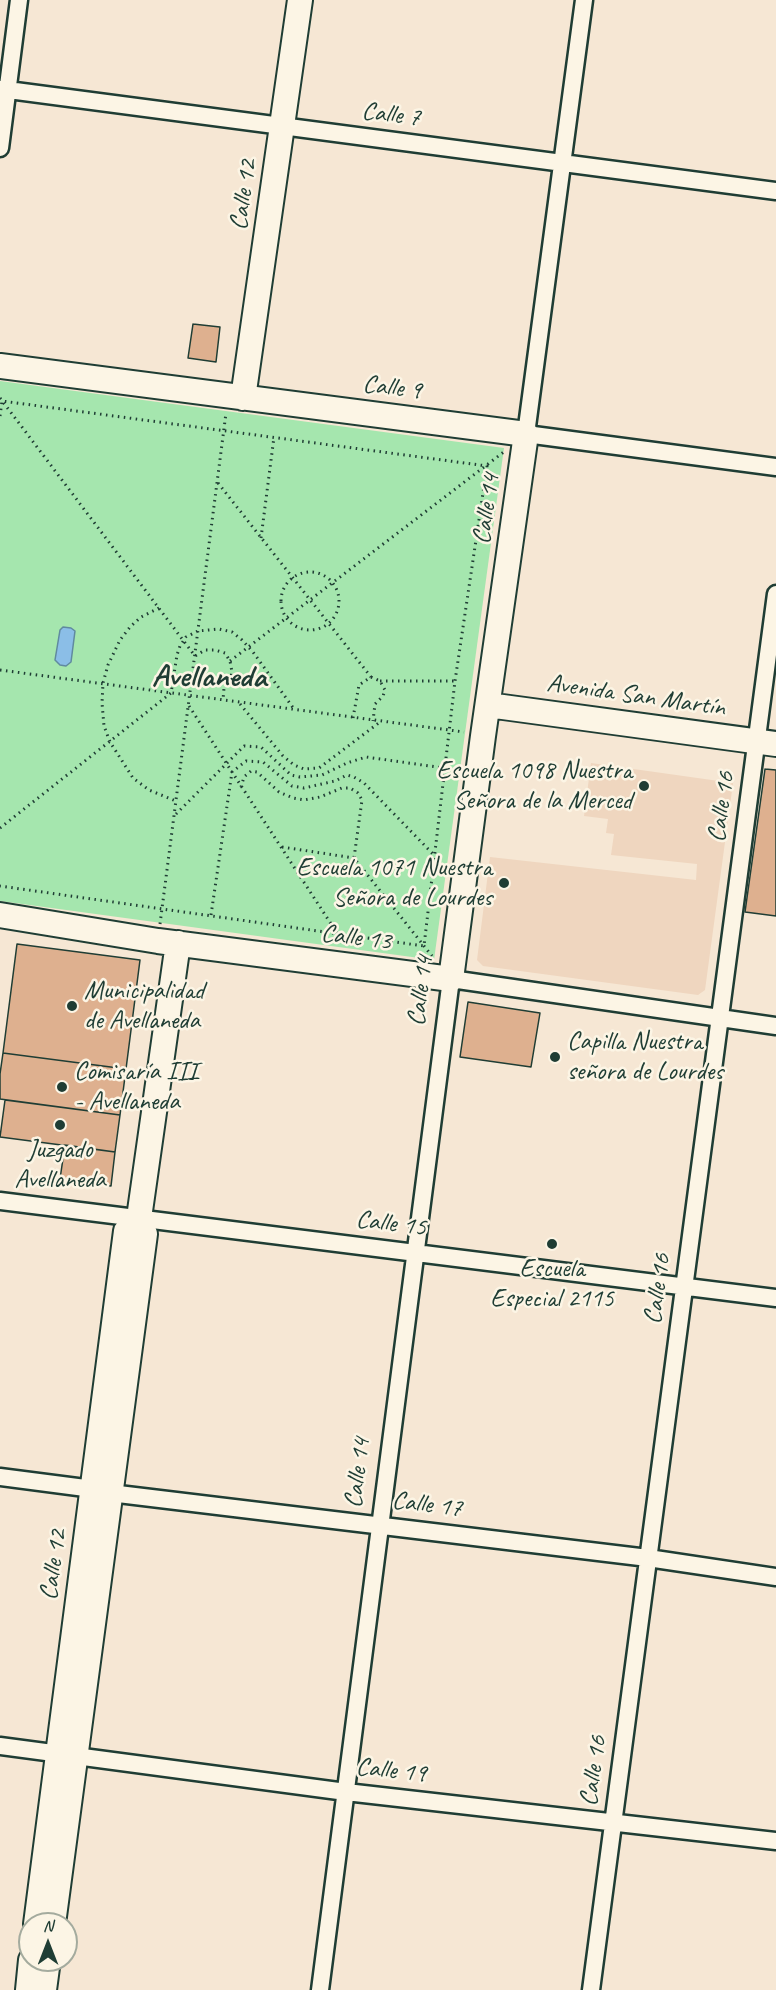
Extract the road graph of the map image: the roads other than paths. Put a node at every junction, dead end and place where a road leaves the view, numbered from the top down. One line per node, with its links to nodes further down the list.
1 (19, 0): 4 (street)
2 (300, 0): 5 (street, Calle 12)
3 (584, 0): 7 (street, Calle 14)
4 (4, 89): 5 (street, Calle 7); 6 (street)
5 (282, 127): 7 (street, Calle 7); 10 (street, Calle 12)
6 (0, 148)
7 (562, 162): 8 (street, Calle 7); 11 (street, Calle 14)
8 (776, 190)
9 (0, 366): 10 (street, Calle 9)
10 (236, 397): 11 (street, Calle 9)
11 (526, 434): 12 (street, Calle 9); 14 (street, Calle 14)
12 (776, 467)
13 (776, 594): 15 (street, Calle 16)
14 (488, 705): 15 (street, Avenida San Martín); 18 (street, Calle 14)
15 (766, 743): 19 (street, Calle 16)
16 (0, 915): 17 (street, Calle 13)
17 (168, 942): 18 (street, Calle 13); 22 (street, Calle 12)
18 (451, 979): 19 (street, Calle 13); 23 (street, Calle 14)
19 (720, 1018): 20 (street, Calle 13); 24 (street, Calle 16)
20 (776, 1026)
21 (0, 1201): 22 (street, Calle 15)
22 (139, 1218): 23 (street, Calle 15); 27 (street, Calle 12)
23 (416, 1253): 24 (street, Calle 15); 28 (street, Calle 14)
24 (684, 1286): 25 (street, Calle 15); 29 (street, Calle 16)
25 (776, 1298)
26 (0, 1477): 27 (street, Calle 17)
27 (102, 1491): 28 (street, Calle 17); 32 (street, Calle 12)
28 (380, 1525): 29 (street, Calle 17); 33 (street, Calle 14)
29 (648, 1558): 30 (street, Calle 17); 34 (street, Calle 16)
30 (775, 1573)
31 (0, 1746): 32 (street, Calle 19)
32 (66, 1754): 33 (street, Calle 19); 36 (street, Calle 12); 37 (street, Calle 12)
33 (346, 1792): 34 (street, Calle 19); 42 (street, Calle 14)
34 (613, 1821): 35 (street, Calle 19); 43 (street, Calle 16)
35 (776, 1841)
36 (38, 1912)
37 (54, 1912)
38 (30, 1972): 40 (street)
39 (46, 1972): 41 (street)
40 (28, 1990)
41 (44, 1990)
42 (320, 1990)
43 (591, 1990)

